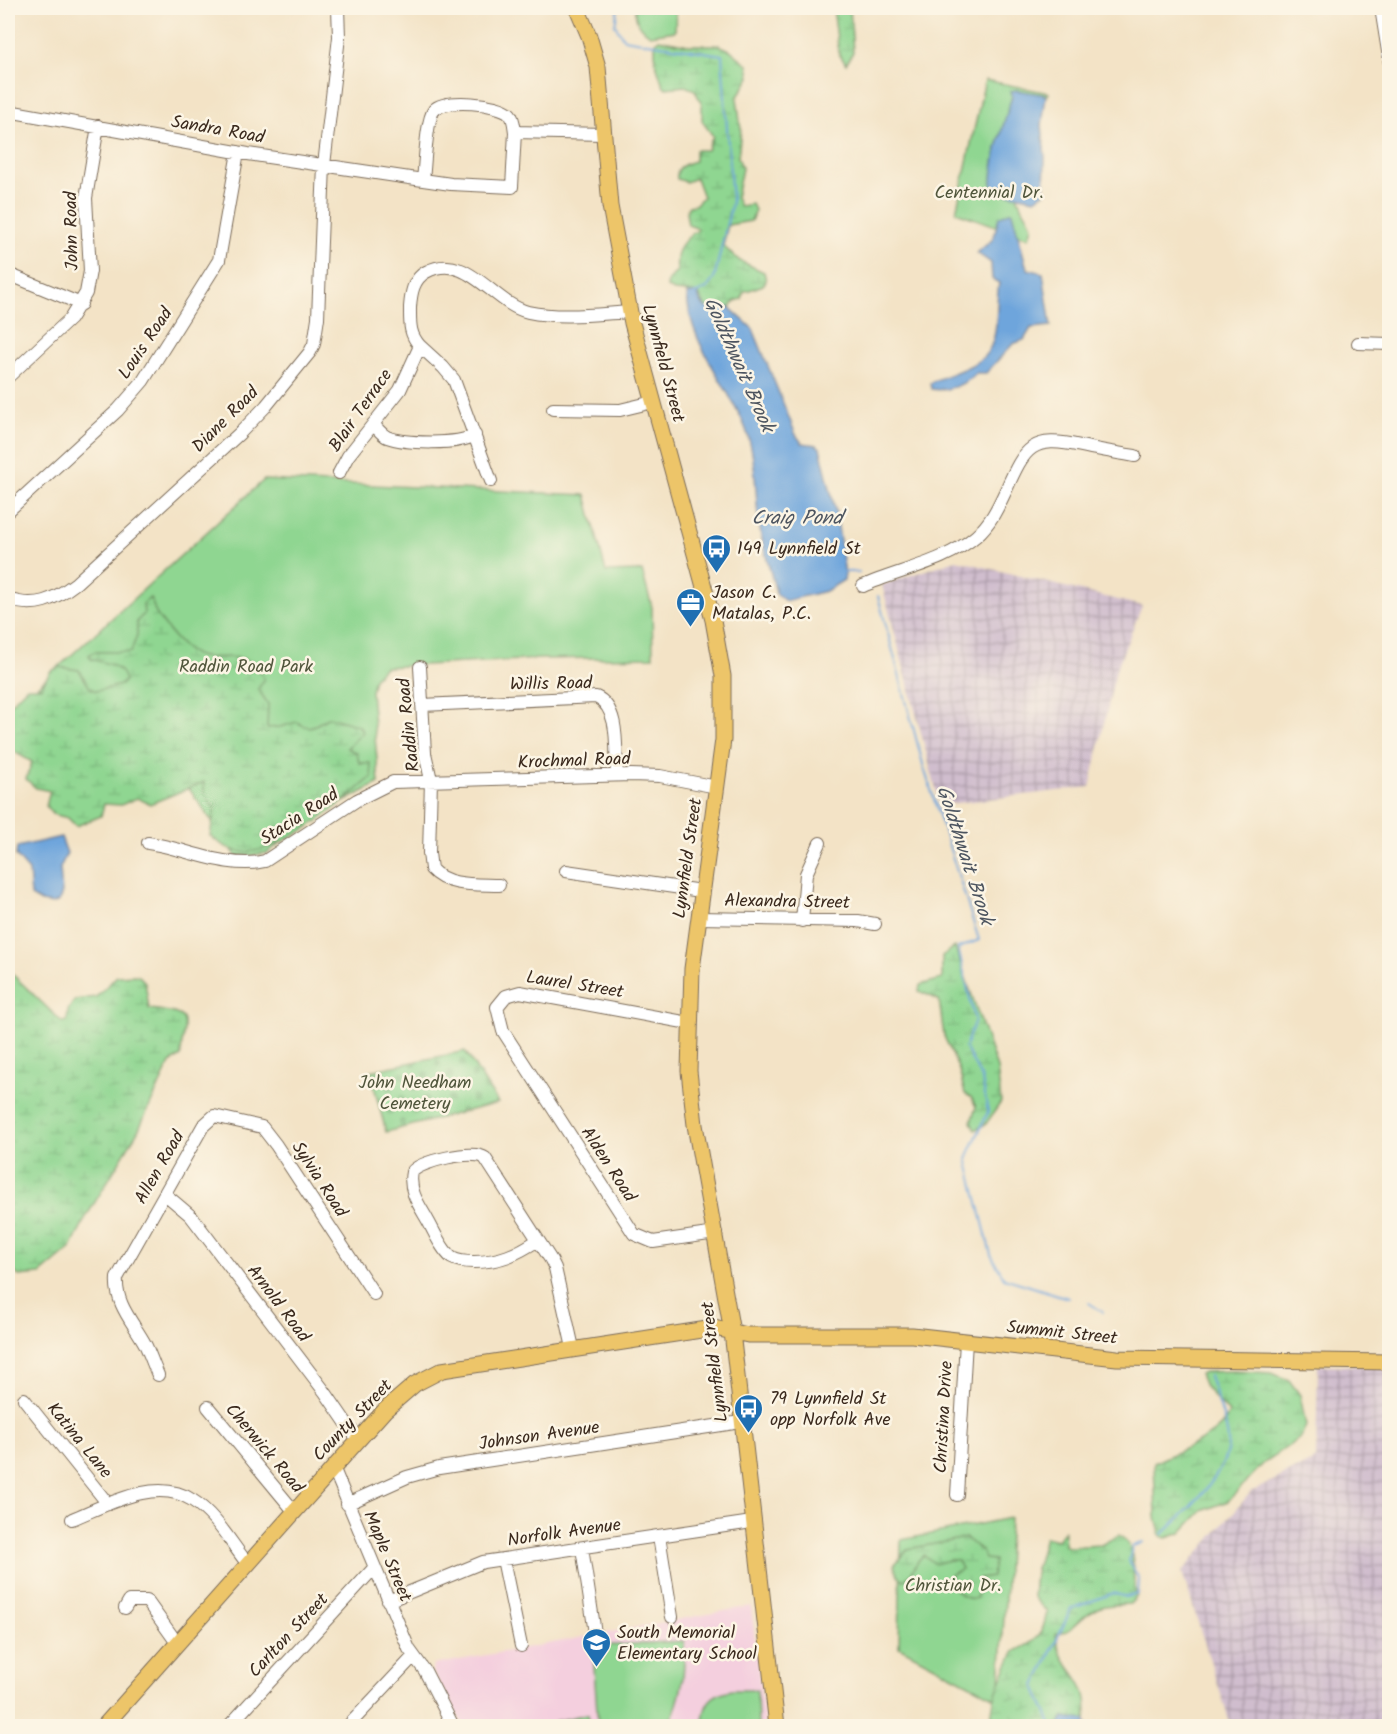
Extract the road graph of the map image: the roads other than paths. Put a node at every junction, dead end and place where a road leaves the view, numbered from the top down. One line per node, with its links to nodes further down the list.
1 (338, 8): 10 (street, Diane Road)
2 (577, 8): 8 (main road, Lynnfield Street)
3 (1381, 8): 4 (street)
4 (1389, 64)
5 (8, 111): 6 (street, Sandra Road)
6 (98, 126): 9 (street, Sandra Road); 13 (street, John Road)
7 (515, 132): 8 (street); 11 (street, Sandra Road); 11 (street)
8 (604, 134): 14 (main road, Lynnfield Street)
9 (238, 152): 10 (street, Sandra Road); 26 (street, Louis Road)
10 (324, 165): 11 (street, Sandra Road); 28 (street, Diane Road)
11 (423, 180)
12 (8, 274): 13 (street)
13 (81, 304): 18 (street, John Road)
14 (630, 312): 17 (street); 19 (main road, Lynnfield Street)
15 (1358, 343): 16 (street)
16 (1389, 344)
17 (420, 346): 21 (street, Blair Terrace); 22 (street)
18 (8, 376)
19 (653, 402): 20 (street); 33 (main road, Lynnfield Street)
20 (553, 409)
21 (373, 424): 22 (street); 24 (street, Blair Terrace)
22 (475, 435): 25 (street)
23 (1135, 456): 27 (street)
24 (339, 473)
25 (491, 481)
26 (8, 511)
27 (863, 586)
28 (8, 599)
29 (420, 667): 30 (street, Raddin Road)
30 (422, 705): 31 (street, Willis Road); 32 (street, Raddin Road)
31 (617, 775): 32 (street, Krochmal Road); 33 (street, Krochmal Road)
32 (431, 780): 34 (street, Stacia Road); 37 (street, Raddin Road)
33 (717, 787): 38 (main road, Lynnfield Street)
34 (148, 843)
35 (820, 843): 40 (street)
36 (566, 871): 38 (street)
37 (499, 885)
38 (701, 891): 39 (main road, Lynnfield Street)
39 (698, 918): 40 (street, Alexandra Street); 42 (main road, Lynnfield Street)
40 (801, 921): 41 (street, Alexandra Street)
41 (875, 924)
42 (689, 1023): 43 (street, Laurel Street); 46 (main road, Lynnfield Street)
43 (509, 1041): 46 (street, Alden Road)
44 (213, 1116): 45 (street, Allen Road); 48 (street, Sylvia Road)
45 (165, 1194): 53 (street, Allen Road); 57 (street, Arnold Road)
46 (716, 1233): 49 (main road, Lynnfield Street)
47 (538, 1240): 47 (street); 51 (street)
48 (374, 1294)
49 (732, 1332): 50 (main road, Summit Street); 51 (main road, County Street); 56 (main road, Lynnfield Street)
50 (966, 1341): 52 (main road, Summit Street); 59 (street, Christina Drive)
51 (573, 1348): 57 (main road, County Street)
52 (1389, 1362)
53 (158, 1375)
54 (24, 1399): 60 (street, Katina Lane)
55 (208, 1407): 62 (street, Cherwick Road)
56 (741, 1422): 61 (street, Johnson Avenue); 64 (main road, Lynnfield Street)
57 (358, 1440): 58 (main road, County Street)
58 (333, 1467): 61 (street, Maple Street); 62 (main road, County Street)
59 (957, 1495)
60 (108, 1504): 63 (street); 68 (street)
61 (347, 1504): 69 (street, Maple Street)
62 (294, 1511): 68 (main road, County Street)
63 (72, 1519)
64 (752, 1522): 65 (street, Norfolk Avenue); 81 (main road, Lynnfield Street)
65 (659, 1536): 66 (street, Norfolk Avenue); 72 (street)
66 (582, 1548): 67 (street, Norfolk Avenue); 73 (street)
67 (503, 1559): 70 (street, Norfolk Avenue); 75 (street)
68 (247, 1563): 74 (main road, County Street)
69 (374, 1568): 70 (street, Maple Street); 78 (street, Carlton Street)
70 (388, 1602): 76 (street, Maple Street)
71 (124, 1608): 74 (street)
72 (672, 1617)
73 (595, 1633)
74 (177, 1643): 77 (main road, County Street)
75 (521, 1646)
76 (413, 1657): 79 (street); 80 (street, Maple Street)
77 (104, 1726)
78 (229, 1726)
79 (348, 1726)
80 (453, 1726)
81 (777, 1726)

